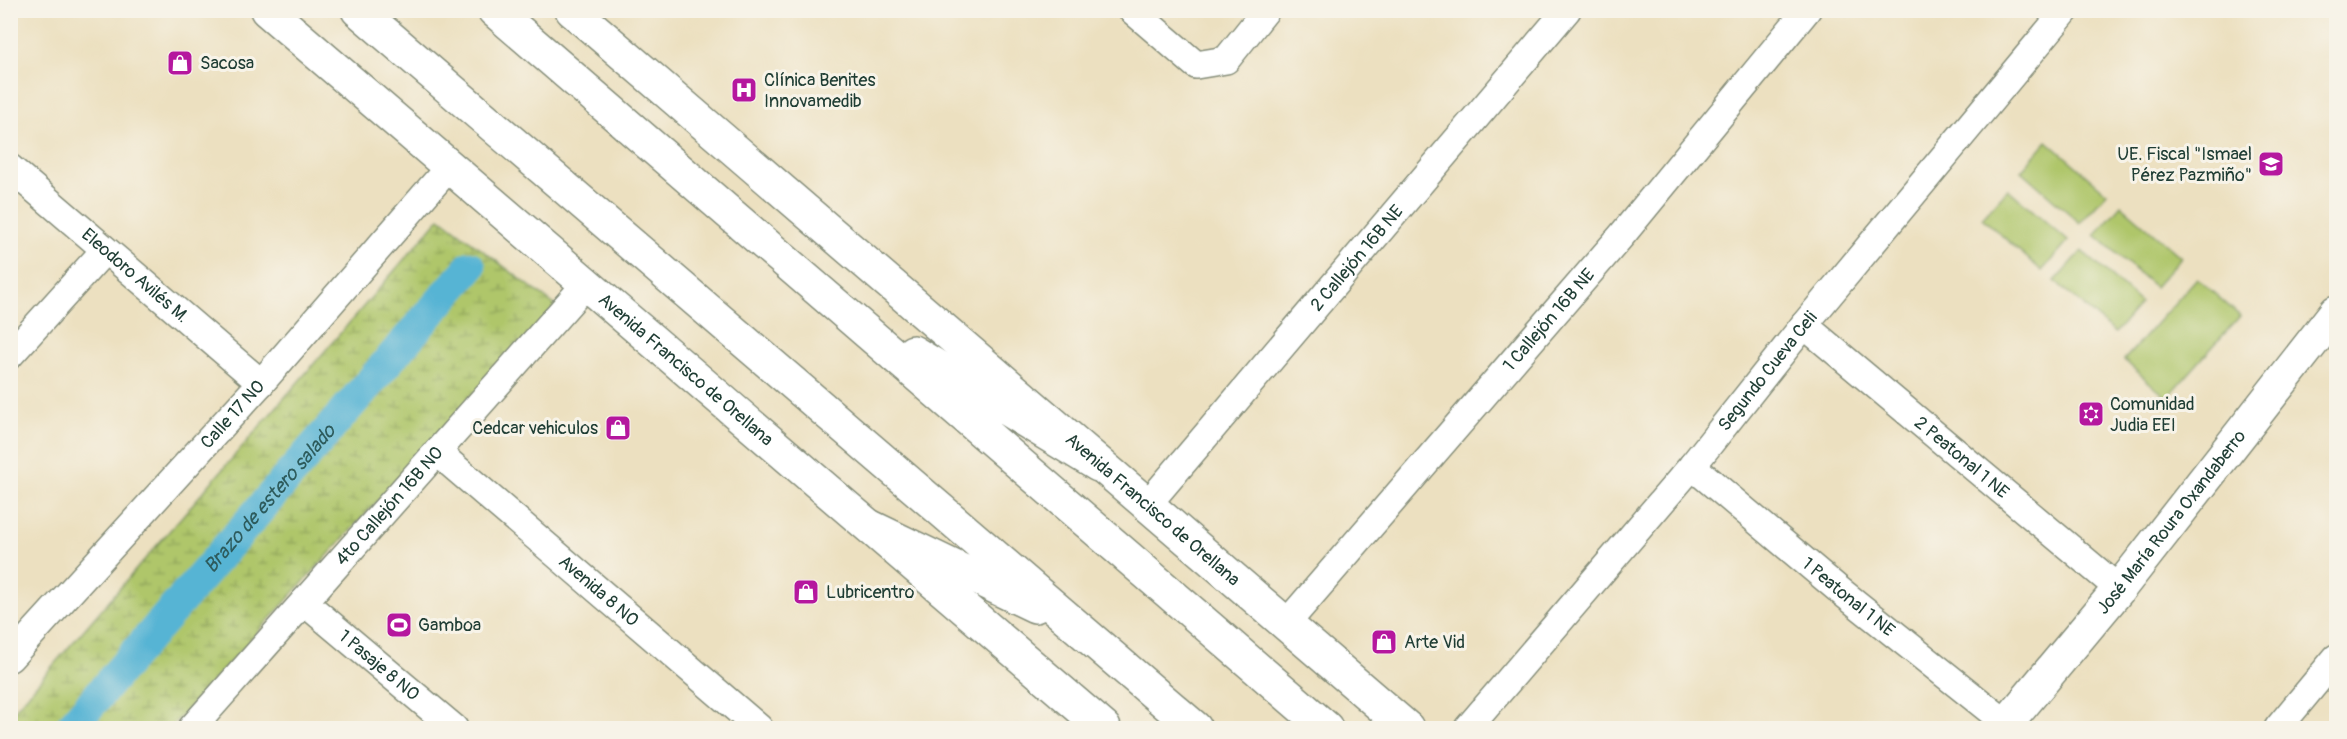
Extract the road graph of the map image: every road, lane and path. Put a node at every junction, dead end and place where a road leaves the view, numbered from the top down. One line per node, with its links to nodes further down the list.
1 (267, 10): 10 (main road, Avenida Francisco de Orellana)
2 (358, 10): 27 (main road)
3 (494, 10): 14 (main road)
4 (1132, 10): 5 (street)
5 (1266, 10)
6 (1567, 10): 22 (street, 2 Callejón 16B NE)
7 (1807, 10): 26 (street, 1 Callejón 16B NE)
8 (2066, 10): 16 (street, Segundo Cueva Celi)
9 (584, 14): 20 (main road, Avenida Francisco de Orellana)
10 (450, 166): 13 (main road, Avenida Francisco de Orellana); 18 (street, Calle 17 NO)
11 (10, 168): 12 (street, Eleodoro Avilés M.)
12 (105, 250): 17 (street); 18 (street, Eleodoro Avilés M.)
13 (587, 283): 19 (street, 4to Callejón 16B NO); 23 (main road, Avenida Francisco de Orellana)
14 (828, 300): 20 (main road); 36 (main road)
15 (2337, 312): 24 (main road, José María Roura Oxandaberro)
16 (1804, 325): 21 (street, Segundo Cueva Celi); 24 (street, 2 Peatonal 1 NE)
17 (10, 355)
18 (261, 383): 28 (street, Calle 17 NO)
19 (438, 452): 25 (street, 4to Callejón 16B NO); 33 (street, Avenida 8 NO)
20 (1098, 465): 22 (main road, Avenida Francisco de Orellana)
21 (1692, 466): 30 (street, 1 Peatonal 1 NE); 38 (street, Segundo Cueva Celi)
22 (1147, 505): 26 (main road, Avenida Francisco de Orellana)
23 (869, 526): 27 (main road); 34 (main road, Avenida Francisco de Orellana)
24 (2119, 589): 30 (main road, José María Roura Oxandaberro)
25 (304, 602): 31 (street, 4to Callejón 16B NO); 32 (street, 1 Pasaje 8 NO)
26 (1286, 624): 37 (main road, Avenida Francisco de Orellana)
27 (1075, 626): 35 (main road)
28 (10, 658)
29 (2337, 658): 39 (street)
30 (2005, 726)
31 (192, 729)
32 (454, 729)
33 (759, 729)
34 (1104, 729)
35 (1195, 729)
36 (1326, 729)
37 (1407, 729)
38 (1468, 729)
39 (2278, 729)

